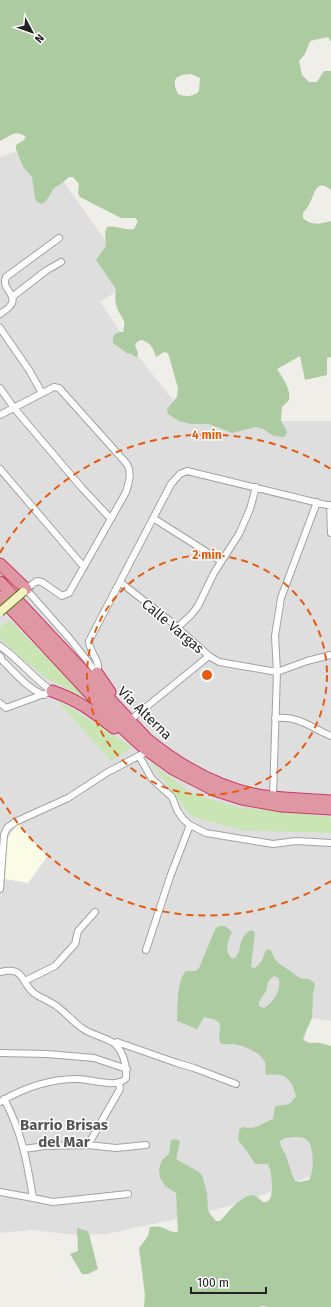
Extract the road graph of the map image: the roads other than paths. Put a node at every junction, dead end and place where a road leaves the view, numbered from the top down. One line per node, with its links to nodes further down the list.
1 (59, 238): 3 (street)
2 (61, 262): 3 (street)
3 (12, 297): 4 (street)
4 (0, 314)
5 (1, 330): 7 (street)
6 (0, 388): 8 (street)
7 (42, 393): 8 (street); 15 (street)
8 (14, 408): 9 (street); 15 (street)
9 (0, 414)
10 (0, 469): 19 (street)
11 (256, 487): 12 (street); 14 (street); 17 (street)
12 (317, 502): 13 (street); 30 (street)
13 (330, 506): 16 (street)
14 (153, 518): 17 (street); 21 (street)
15 (111, 519): 19 (street)
16 (331, 533)
17 (220, 561): 25 (street)
18 (0, 564): 22 (highway)
19 (84, 567): 22 (street)
20 (0, 582): 35 (highway, Vía Alterna)
21 (120, 582): 25 (street, Calle Vargas); 31 (street)
22 (25, 590): 24 (main road, bridge); 31 (street)
23 (0, 597): 37 (highway, Vía Alterna)
24 (0, 612)
25 (177, 628): 28 (street, Calle Vargas)
26 (0, 646): 32 (street)
27 (331, 655): 30 (street)
28 (209, 656): 30 (street, Calle Vargas); 35 (street)
29 (1, 659): 32 (street)
30 (277, 672): 34 (street)
31 (97, 673): 35 (highway)
32 (48, 693): 33 (street); 37 (highway)
33 (0, 703)
34 (275, 718): 36 (street); 38 (street)
35 (129, 720): 38 (highway, Vía Alterna)
36 (331, 736)
37 (143, 752): 40 (highway, Vía Alterna); 41 (street); 42 (street)
38 (273, 796): 39 (highway, Vía Alterna)
39 (331, 801)
40 (331, 809)
41 (190, 826): 43 (street); 46 (street)
42 (2, 832): 44 (street)
43 (331, 842)
44 (0, 889)
45 (95, 912): 48 (street)
46 (146, 950)
47 (0, 972): 48 (street)
48 (25, 981): 49 (street)
49 (114, 1043): 51 (street); 53 (street)
50 (0, 1053): 51 (street)
51 (126, 1069): 52 (street)
52 (119, 1082): 54 (street); 55 (street)
53 (236, 1084)
54 (2, 1100): 57 (street)
55 (88, 1145): 56 (street); 57 (street)
56 (146, 1145)
57 (24, 1149): 60 (street)
58 (0, 1192): 60 (street)
59 (128, 1194): 60 (street)
60 (33, 1198)

